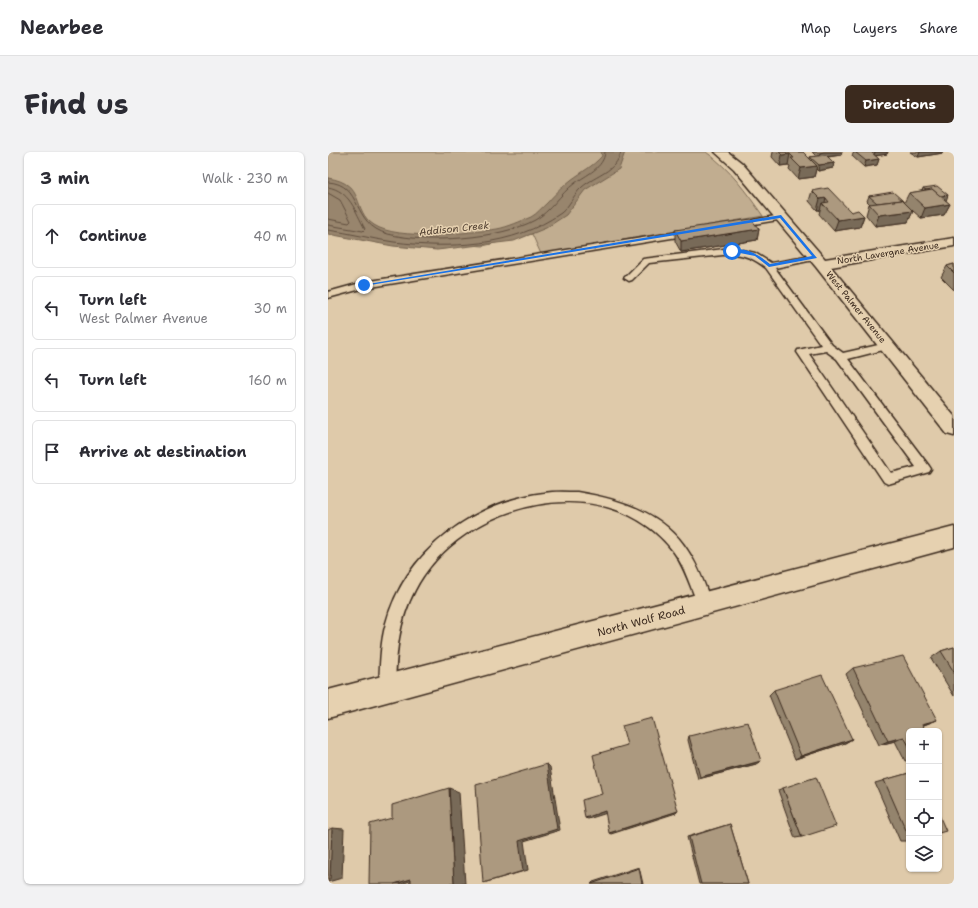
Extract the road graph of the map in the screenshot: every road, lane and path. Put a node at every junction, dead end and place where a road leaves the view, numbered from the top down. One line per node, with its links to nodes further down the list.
1 (721, 152): 2 (street, West Palmer Avenue)
2 (781, 217): 3 (lane); 6 (street, West Palmer Avenue)
3 (727, 227)
4 (705, 230): 9 (lane)
5 (954, 242): 6 (street, North Lavergne Avenue)
6 (818, 260): 7 (lane); 10 (street, West Palmer Avenue)
7 (769, 266): 8 (lane); 11 (lane)
8 (629, 278)
9 (328, 295)
10 (887, 346): 12 (lane); 13 (street, West Palmer Avenue)
11 (828, 347): 12 (lane); 12 (lane)
12 (841, 357)
13 (954, 429)
14 (954, 538): 15 (street, North Wolf Road)
15 (705, 604): 16 (street, North Wolf Road); 16 (lane)
16 (388, 689): 17 (street, North Wolf Road)
17 (328, 704)

